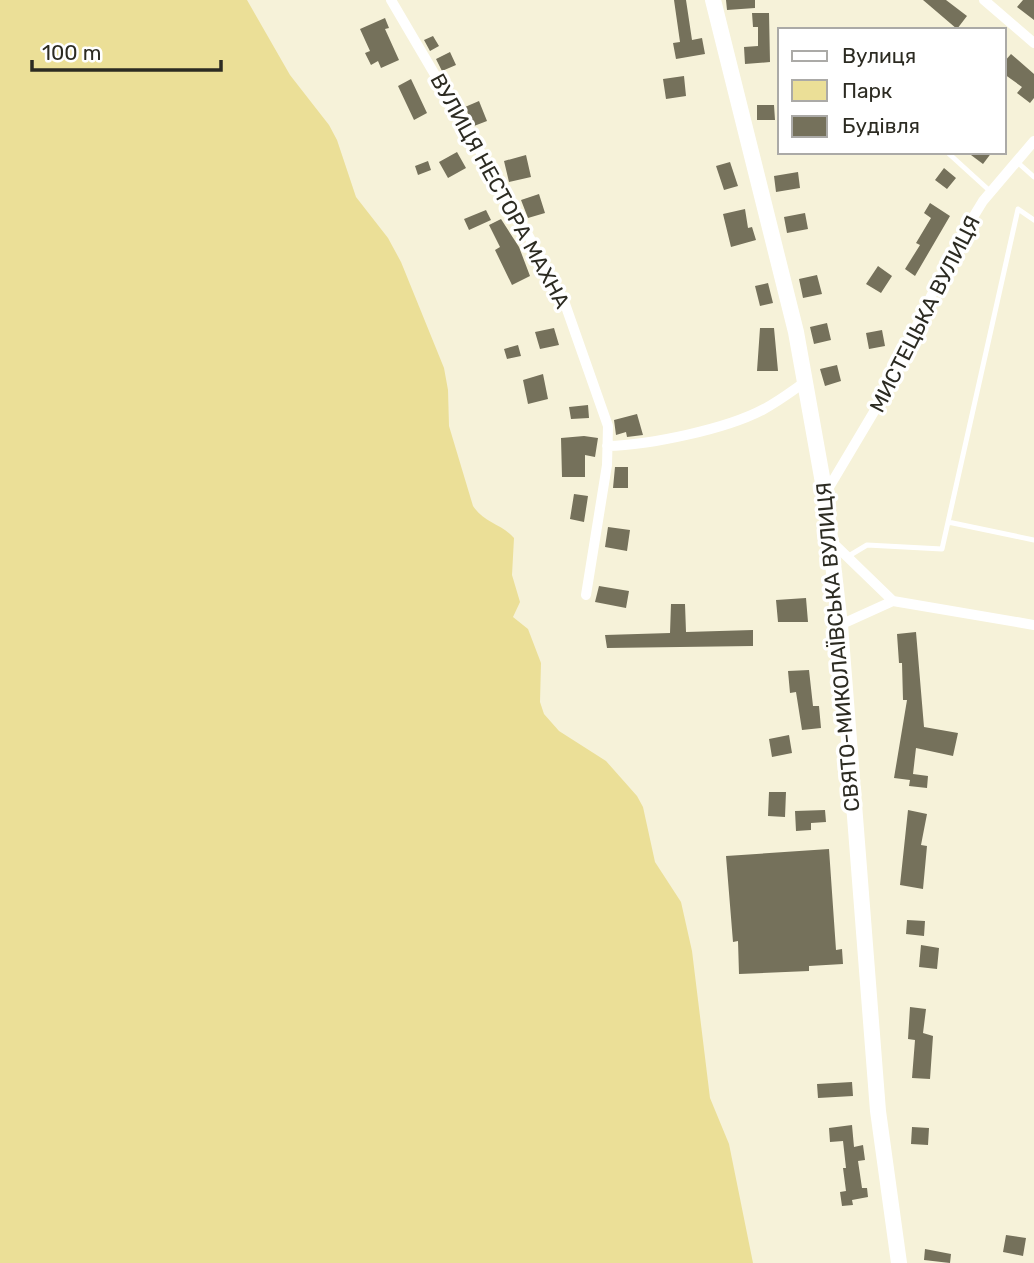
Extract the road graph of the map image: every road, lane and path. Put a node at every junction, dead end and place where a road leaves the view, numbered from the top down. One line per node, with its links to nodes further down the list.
1 (391, 0): 12 (street, ВУЛИЦЯ НЕСТОРА МАХНА)
2 (713, 0): 11 (street, СВЯТО-МИКОЛАЇВСЬКА ВУЛИЦЯ)
3 (984, 0): 4 (street)
4 (1034, 43)
5 (1034, 141): 7 (street, МИСТЕЦЬКА ВУЛИЦЯ)
6 (949, 154): 9 (lane)
7 (1016, 162): 8 (lane); 9 (street, МИСТЕЦЬКА ВУЛИЦЯ)
8 (1034, 177)
9 (991, 192): 13 (street, МИСТЕЦЬКА ВУЛИЦЯ)
10 (1034, 220): 14 (lane)
11 (805, 382): 12 (street); 13 (street, СВЯТО-МИКОЛАЇВСЬКА ВУЛИЦЯ)
12 (607, 446): 18 (street, ВУЛИЦЯ НЕСТОРА МАХНА)
13 (825, 494): 16 (street, СВЯТО-МИКОЛАЇВСЬКА ВУЛИЦЯ)
14 (948, 522): 15 (lane); 17 (lane)
15 (1034, 540)
16 (831, 541): 17 (street); 20 (street, СВЯТО-МИКОЛАЇВСЬКА ВУЛИЦЯ)
17 (847, 557): 19 (street)
18 (586, 596)
19 (893, 601): 20 (street); 21 (street)
20 (840, 625): 22 (street, СВЯТО-МИКОЛАЇВСЬКА ВУЛИЦЯ)
21 (1034, 625)
22 (900, 1263)

